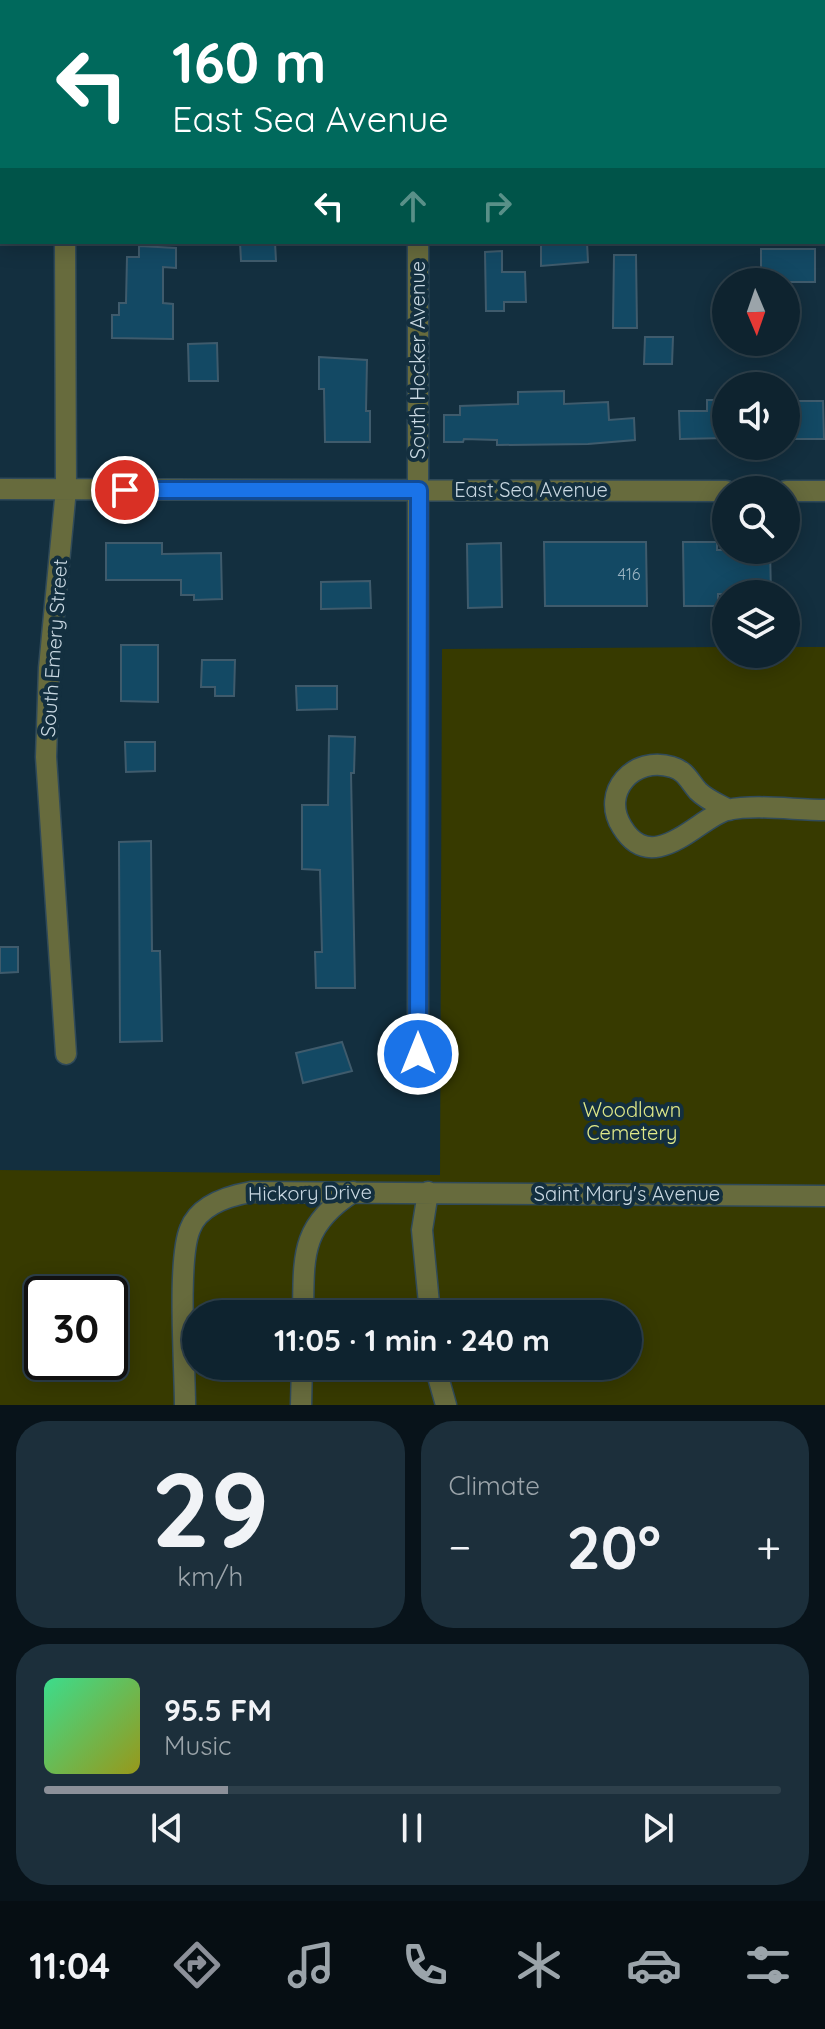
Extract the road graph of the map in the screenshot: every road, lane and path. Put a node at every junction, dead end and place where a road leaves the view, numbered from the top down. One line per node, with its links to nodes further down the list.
1 (65, 244): 4 (street, South Emery Street)
2 (418, 244): 5 (street, South Hocker Avenue)
3 (0, 489): 4 (street, East Sea Avenue)
4 (66, 489): 5 (street, East Sea Avenue); 11 (street, South Emery Street)
5 (419, 490): 6 (street, East Sea Avenue); 12 (street, South Hocker Avenue)
6 (712, 491)
7 (800, 491): 8 (street)
8 (825, 491)
9 (729, 810): 9 (street); 10 (street)
10 (825, 810)
11 (66, 1054)
12 (418, 1054)
13 (353, 1192): 14 (street, Hickory Drive); 16 (street); 20 (street, Hickory Drive)
14 (428, 1192): 15 (street, Saint Mary's Avenue); 17 (street)
15 (825, 1196)
16 (304, 1300)
17 (429, 1300)
18 (302, 1380): 21 (street)
19 (439, 1380): 22 (street)
20 (185, 1405)
21 (301, 1405)
22 (446, 1405)

